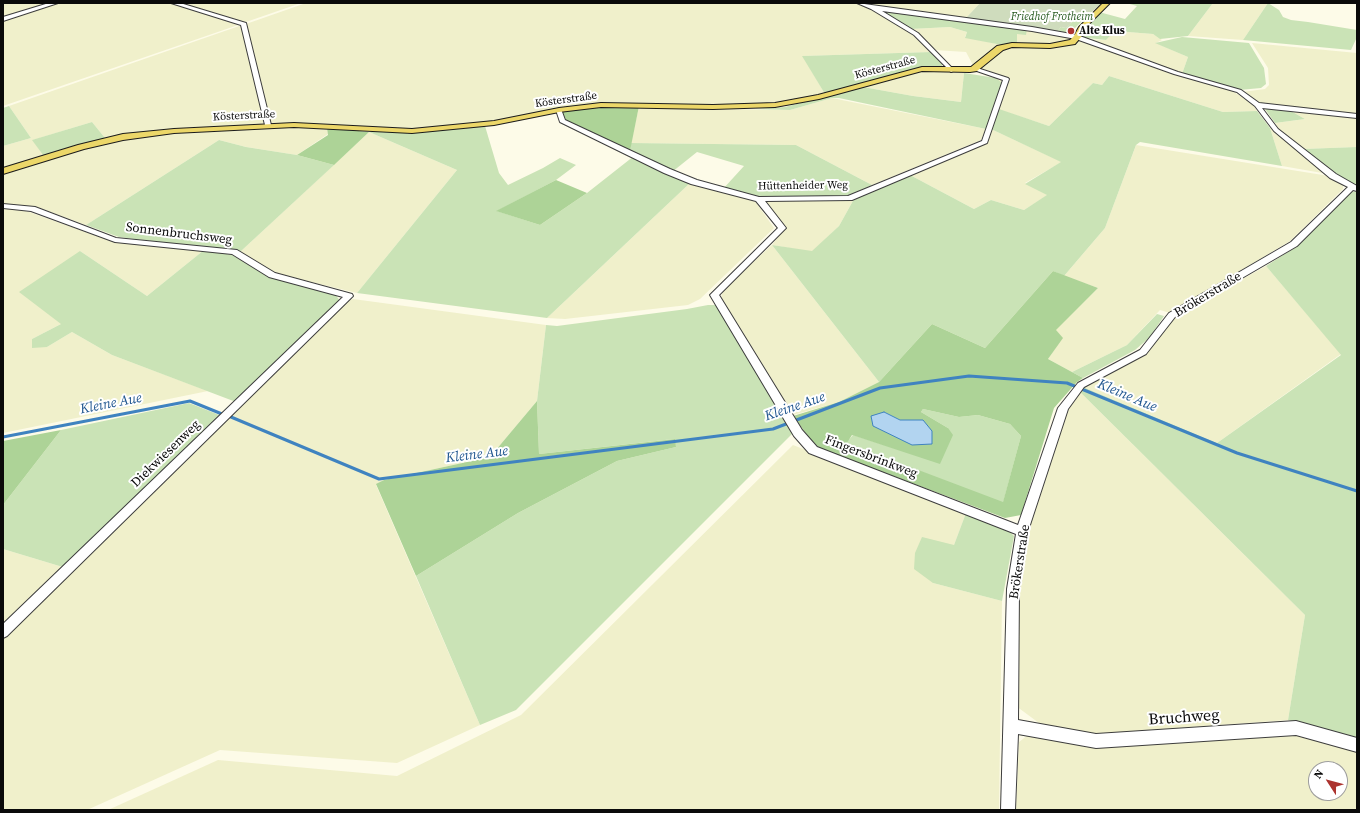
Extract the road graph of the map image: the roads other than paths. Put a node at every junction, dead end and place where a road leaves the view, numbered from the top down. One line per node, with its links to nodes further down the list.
1 (55, 3): 6 (street)
2 (174, 3): 13 (street)
3 (860, 3): 5 (street)
4 (1107, 3): 7 (main road)
5 (872, 8): 7 (street, Brökerstraße); 9 (street)
6 (3, 18)
7 (1077, 36): 8 (main road); 10 (street, Brökerstraße)
8 (974, 69): 9 (main road, Kösterstraße); 16 (street, Hüttenheider Weg)
9 (951, 70): 11 (main road, Kösterstraße)
10 (1257, 105): 12 (street); 15 (street, Brökerstraße)
11 (559, 110): 13 (main road, Kösterstraße); 16 (street, Hüttenheider Weg)
12 (1357, 116)
13 (268, 125): 14 (main road, Kösterstraße)
14 (3, 171)
15 (1354, 188): 19 (street, Brökerstraße)
16 (759, 199): 19 (street, Fingersbrinkweg)
17 (3, 206): 18 (street, Sonnenbruchsweg)
18 (349, 296): 20 (street, Diekwiesenweg)
19 (1022, 531): 21 (street, Brökerstraße)
20 (3, 632)
21 (1012, 726): 22 (street, Bruchweg); 23 (street, Brökerstraße)
22 (1357, 745)
23 (1008, 810)

